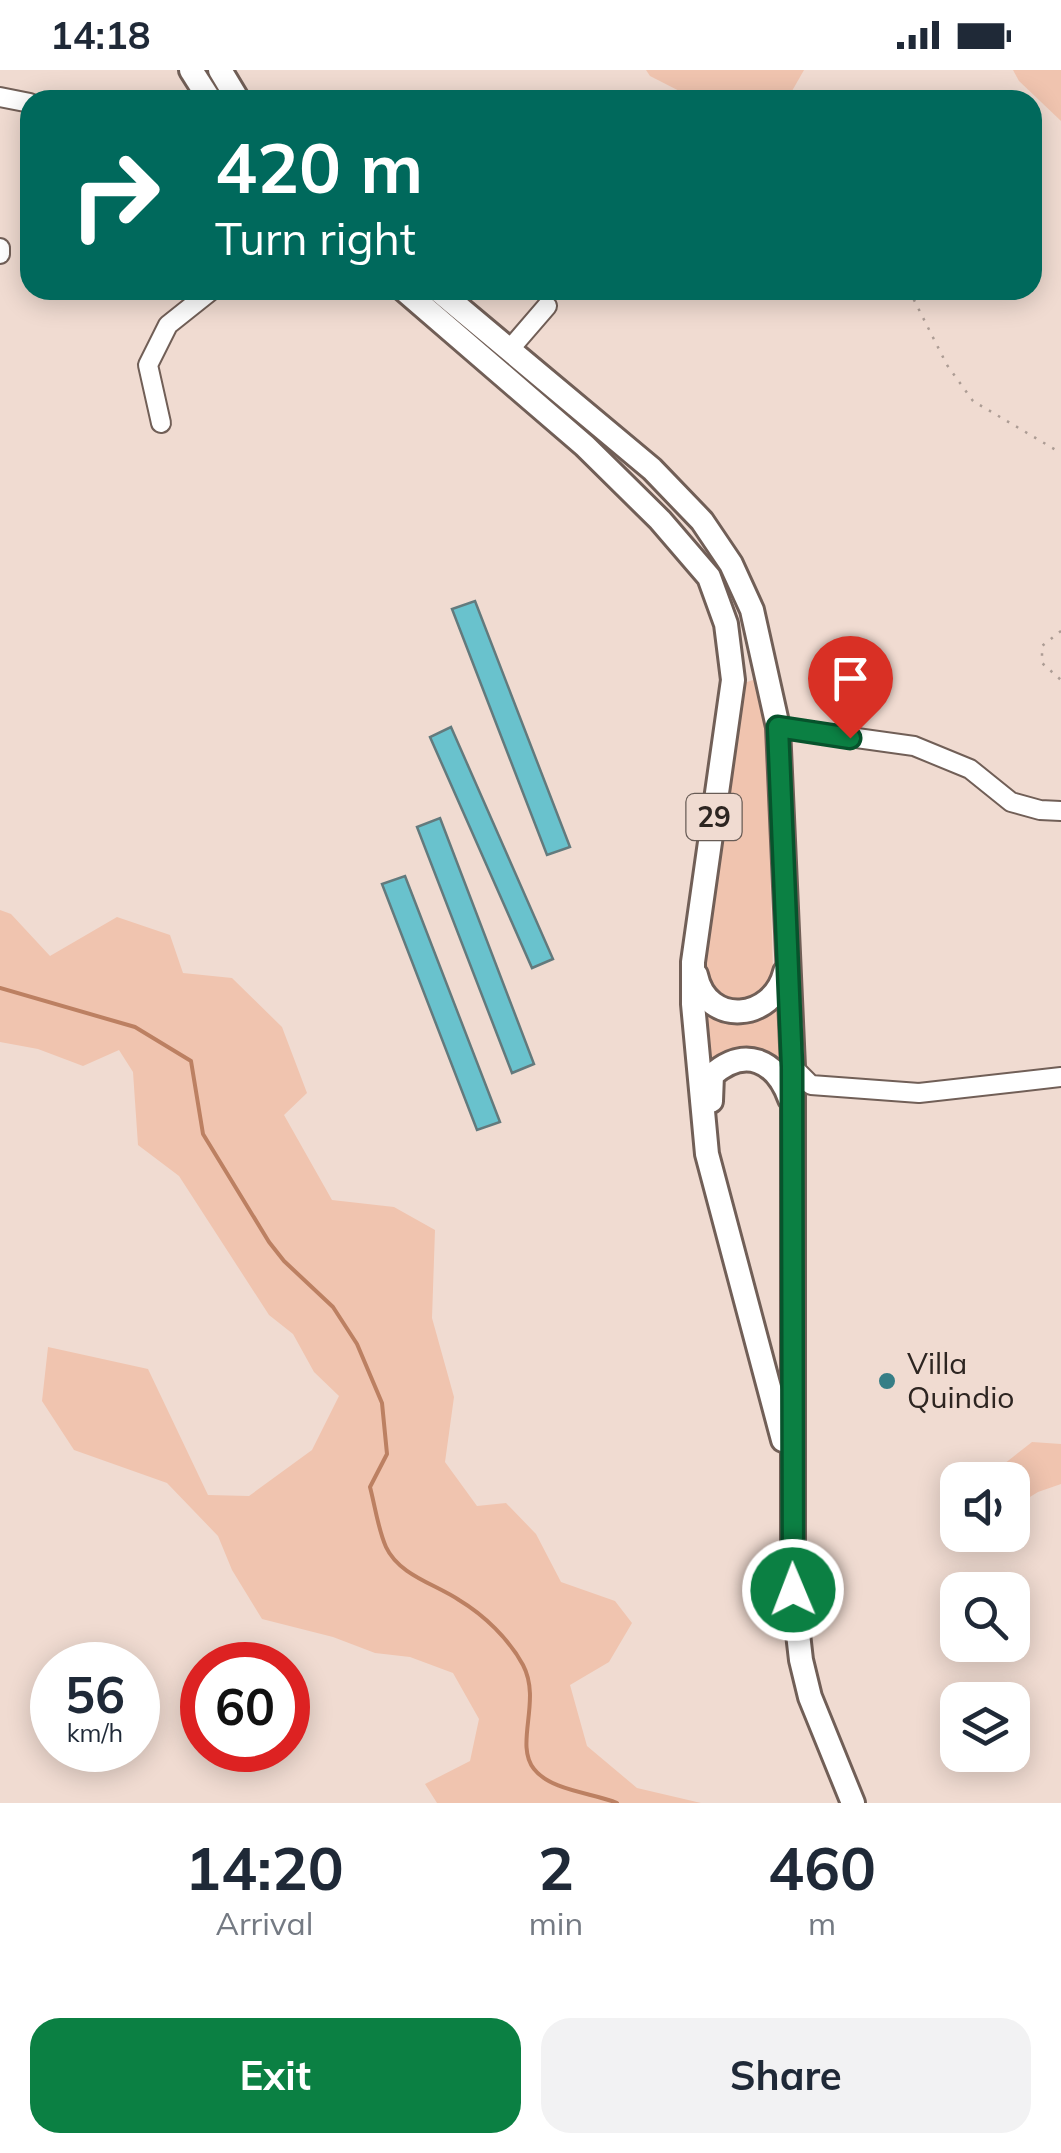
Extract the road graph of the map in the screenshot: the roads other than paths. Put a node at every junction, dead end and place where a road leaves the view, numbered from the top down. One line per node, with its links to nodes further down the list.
1 (199, 300): 6 (lane)
2 (416, 300): 9 (main road, 29)
3 (452, 300): 5 (main road, 29)
4 (547, 306): 5 (lane)
5 (509, 350): 7 (main road, 29)
6 (161, 423)
7 (778, 727): 8 (lane); 10 (main road, 29)
8 (1061, 811)
9 (693, 962): 10 (main road); 14 (main road, 29)
10 (786, 964): 11 (main road, 29)
11 (792, 1067): 12 (lane); 13 (main road, 29)
12 (1061, 1077)
13 (793, 1106): 14 (main road); 15 (main road, 29)
14 (707, 1154): 15 (main road, 29)
15 (790, 1468): 16 (main road, 29)
16 (853, 1803)

